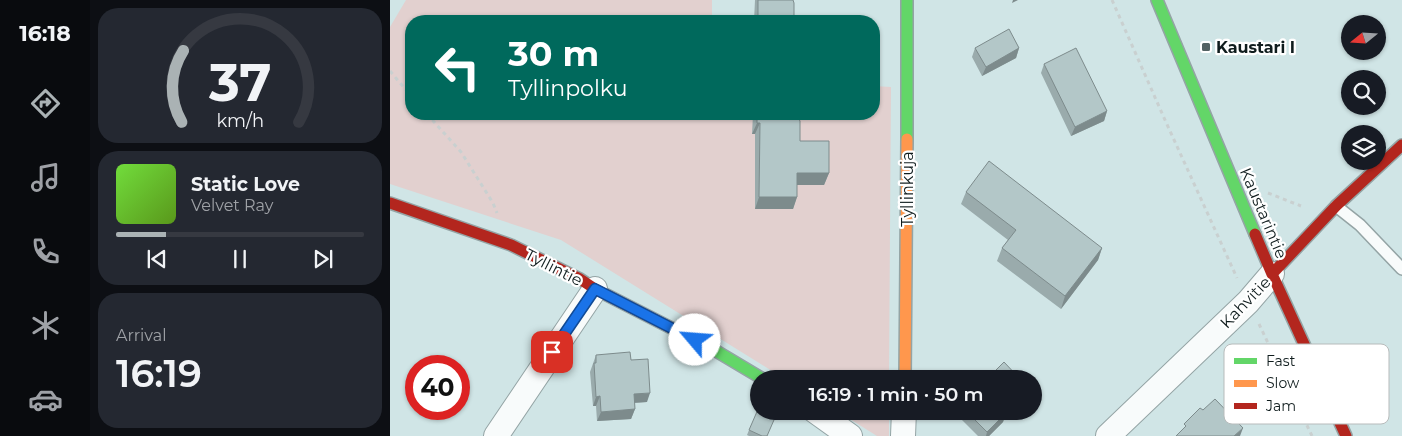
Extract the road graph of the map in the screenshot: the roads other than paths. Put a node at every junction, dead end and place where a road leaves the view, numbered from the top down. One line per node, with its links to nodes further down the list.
1 (907, 0): 10 (street, Tyllinkuja)
2 (1157, 0): 7 (street, Kaustarintie)
3 (1402, 145): 5 (street, Kahvitie)
4 (390, 204): 8 (street, Tyllintie)
5 (1336, 206): 6 (lane); 7 (street, Kahvitie)
6 (1402, 270)
7 (1272, 274): 9 (street, Kaustarintie); 18 (street, Kahvitie)
8 (595, 289): 11 (street, Tyllintie); 15 (street)
9 (1304, 344)
10 (905, 370)
11 (750, 371)
12 (828, 420): 16 (street)
13 (904, 420): 17 (street)
14 (1341, 424): 19 (street, Kaustarintie)
15 (496, 436)
16 (850, 436)
17 (903, 436)
18 (1108, 436)
19 (1346, 436)

